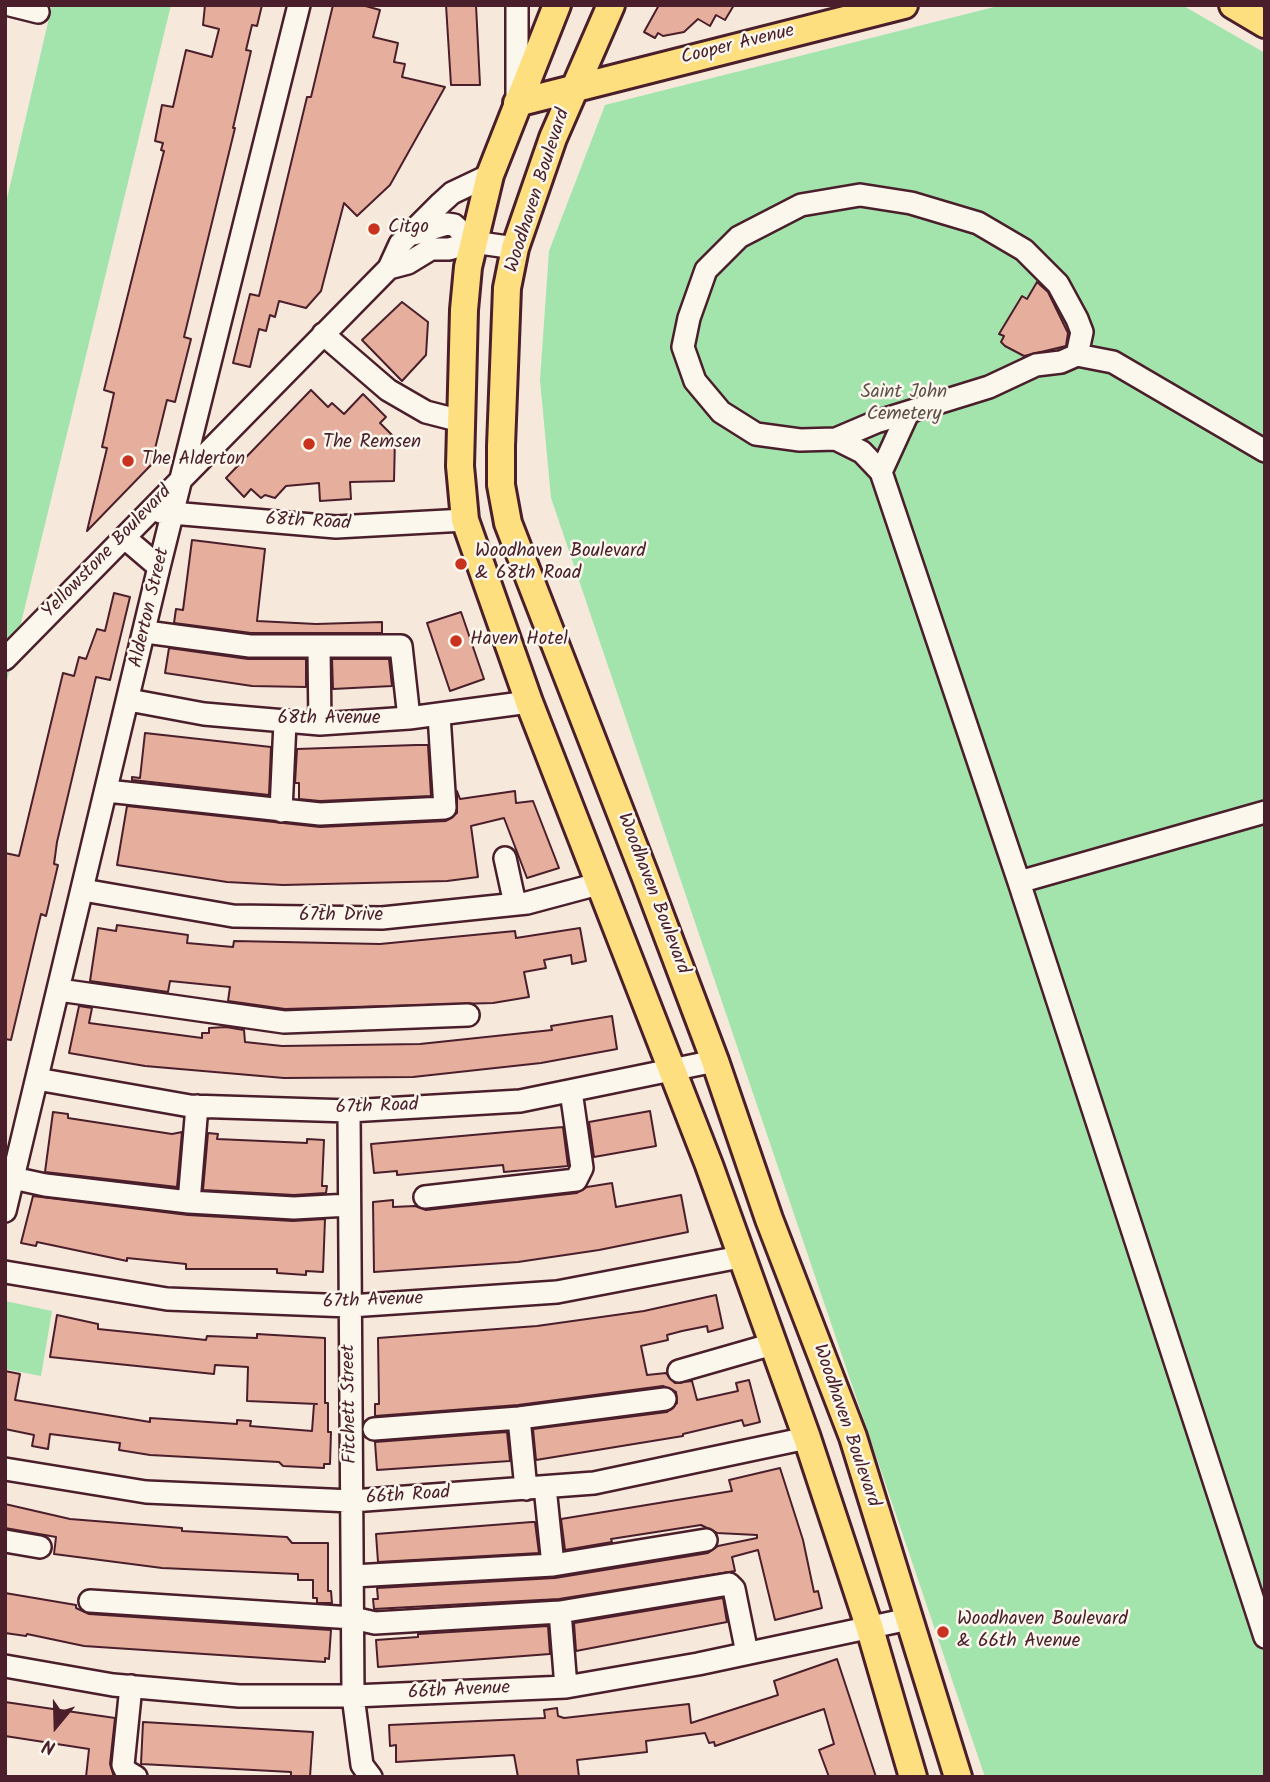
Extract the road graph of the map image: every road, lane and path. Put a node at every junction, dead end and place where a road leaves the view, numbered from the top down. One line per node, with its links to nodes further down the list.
1 (10, 5): 8 (street)
2 (299, 5): 24 (street, Alderton Street)
3 (517, 5): 11 (street)
4 (557, 5): 11 (main road, Woodhaven Boulevard)
5 (611, 5): 10 (main road, Woodhaven Boulevard)
6 (904, 5): 10 (main road, Cooper Avenue)
7 (1233, 5): 9 (main road)
8 (38, 12)
9 (1265, 24)
10 (572, 92): 11 (main road, Cooper Avenue); 15 (main road, Woodhaven Boulevard)
11 (517, 103): 12 (main road, Woodhaven Boulevard)
12 (490, 175): 13 (street, Yellowstone Boulevard); 14 (main road, Woodhaven Boulevard)
13 (407, 237): 14 (street, Yellowstone Boulevard); 16 (street, Yellowstone Boulevard)
14 (473, 242): 15 (street, Yellowstone Boulevard); 16 (street, Yellowstone Boulevard); 20 (main road, Woodhaven Boulevard)
15 (515, 248): 49 (main road, Woodhaven Boulevard)
16 (389, 268): 17 (street, Yellowstone Boulevard)
17 (323, 334): 20 (street); 24 (street, Yellowstone Boulevard)
18 (1077, 355): 19 (street); 21 (street); 22 (street)
19 (908, 413): 21 (street); 23 (street)
20 (461, 421): 27 (main road, Woodhaven Boulevard)
21 (836, 439): 23 (street)
22 (1265, 451)
23 (881, 472): 43 (street)
24 (183, 475): 25 (street, Yellowstone Boulevard); 26 (street, Alderton Street)
25 (151, 511): 26 (street, 68th Road); 28 (street, Yellowstone Boulevard)
26 (173, 513): 27 (street, 68th Road); 29 (street, Alderton Street)
27 (465, 520): 34 (main road, Woodhaven Boulevard)
28 (125, 538): 29 (street); 32 (street, Yellowstone Boulevard)
29 (159, 567): 30 (street, Alderton Street)
30 (146, 632): 31 (street); 33 (street, Alderton Street)
31 (318, 648): 36 (street); 38 (street)
32 (5, 659)
33 (129, 700): 37 (street, 68th Avenue); 39 (street, Alderton Street)
34 (529, 702): 35 (street, 68th Avenue); 44 (main road, Woodhaven Boulevard)
35 (439, 715): 36 (street, 68th Avenue); 40 (street)
36 (409, 719): 38 (street, 68th Avenue)
37 (285, 722): 38 (street, 68th Avenue); 40 (street)
38 (320, 724)
39 (107, 790): 40 (street); 45 (street, Alderton Street)
40 (281, 811)
41 (1265, 812): 43 (street)
42 (505, 858): 46 (street)
43 (1019, 882): 82 (street)
44 (598, 884): 46 (street, 67th Drive); 50 (main road, Woodhaven Boulevard)
45 (83, 890): 46 (street, 67th Drive); 47 (street, Alderton Street)
46 (515, 904)
47 (59, 990): 48 (street); 51 (street, Alderton Street)
48 (468, 1015)
49 (715, 1061): 50 (street, 67th Road); 80 (main road, Woodhaven Boulevard)
50 (670, 1070): 52 (street, 67th Road); 60 (main road, Woodhaven Boulevard)
51 (37, 1079): 53 (street, 67th Road); 55 (street, Alderton Street)
52 (571, 1091): 54 (street, 67th Road); 56 (street)
53 (197, 1106): 54 (street, 67th Road); 57 (street)
54 (349, 1111): 58 (street, Fitchett Street)
55 (13, 1178): 57 (street); 59 (street, Alderton Street)
56 (425, 1197)
57 (189, 1202): 58 (street)
58 (349, 1205): 62 (street, Fitchett Street)
59 (5, 1211)
60 (740, 1257): 62 (street, 67th Avenue); 63 (main road, Woodhaven Boulevard)
61 (5, 1272): 62 (street, 67th Avenue)
62 (350, 1306): 71 (street, Fitchett Street)
63 (774, 1344): 64 (street); 68 (main road, Woodhaven Boulevard)
64 (680, 1371)
65 (664, 1399): 66 (street)
66 (519, 1418): 67 (street); 70 (street)
67 (374, 1429)
68 (807, 1438): 70 (street, 66th Road); 81 (main road, Woodhaven Boulevard)
69 (5, 1469): 71 (street, 66th Road)
70 (536, 1488): 71 (street, 66th Road); 75 (street)
71 (352, 1501): 76 (street, Fitchett Street)
72 (706, 1540): 75 (street)
73 (5, 1541): 74 (street)
74 (40, 1548)
75 (553, 1565): 76 (street)
76 (353, 1576): 79 (street, Fitchett Street)
77 (90, 1601): 79 (street)
78 (561, 1612): 79 (street); 83 (street); 86 (street)
79 (353, 1618): 87 (street, Fitchett Street)
80 (909, 1619): 81 (street, 66th Avenue); 91 (main road, Woodhaven Boulevard)
81 (870, 1629): 83 (street, 66th Avenue); 90 (main road, Woodhaven Boulevard)
82 (1265, 1637)
83 (747, 1653): 86 (street, 66th Avenue)
84 (5, 1666): 85 (street, 66th Avenue)
85 (131, 1686): 87 (street, 66th Avenue); 88 (street)
86 (566, 1687): 87 (street, 66th Avenue)
87 (354, 1696): 89 (street, Fitchett Street)
88 (136, 1777)
89 (371, 1777)
90 (913, 1777)
91 (958, 1777)

